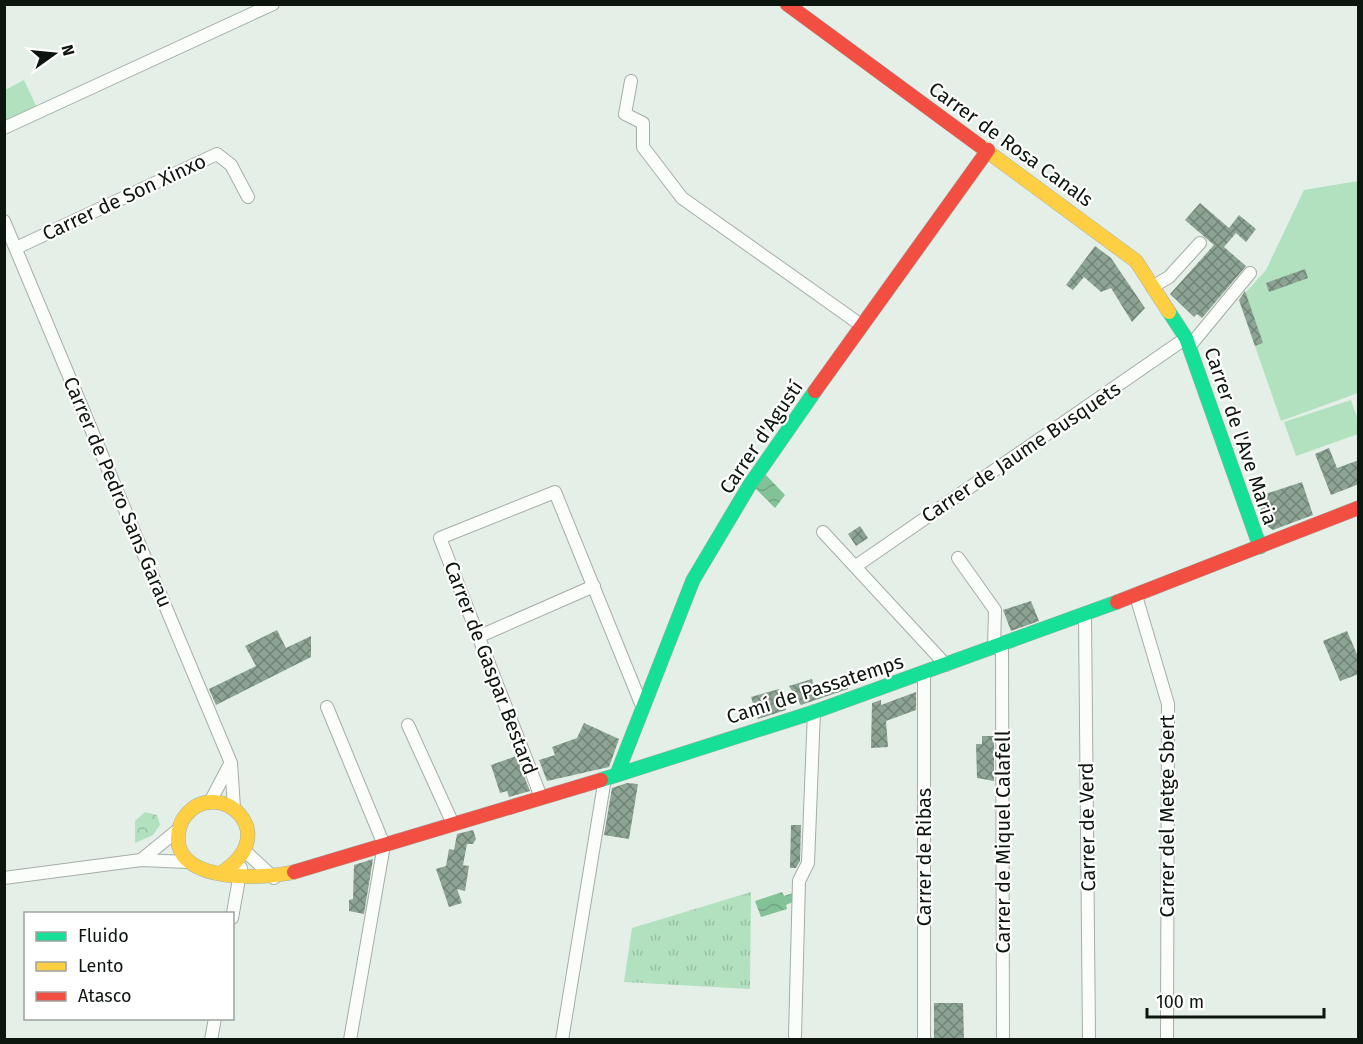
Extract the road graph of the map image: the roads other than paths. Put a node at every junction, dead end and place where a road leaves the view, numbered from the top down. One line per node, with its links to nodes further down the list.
1 (273, 4): 4 (street)
2 (787, 4): 5 (street, Carrer de Rosa Canals)
3 (631, 81): 12 (street)
4 (4, 129)
5 (988, 150): 11 (street, Carrer de Rosa Canals); 12 (street, Carrer d'Agustí)
6 (248, 197): 9 (street, Carrer de Son Xinxo)
7 (4, 221): 9 (street, Carrer de Pedro Sans Garau)
8 (1200, 243): 11 (street)
9 (16, 248): 30 (street, Carrer de Pedro Sans Garau)
10 (1250, 273): 13 (street, Carrer de Jaume Busquets)
11 (1152, 287): 13 (street, Carrer de Rosa Canals)
12 (861, 326): 26 (street, Carrer d'Agustí)
13 (1188, 343): 16 (street, Carrer de l'Ave Maria); 18 (street, Carrer de Jaume Busquets)
14 (1359, 508): 16 (street, Camí de Passatemps)
15 (823, 532): 18 (street)
16 (1260, 547): 20 (street, Camí de Passatemps)
17 (958, 558): 23 (street, Carrer de Miquel Calafell)
18 (856, 566): 24 (street)
19 (594, 586): 22 (street); 22 (street, Carrer de Gaspar Bestard); 26 (street)
20 (1136, 596): 21 (street, Camí de Passatemps); 54 (street, Carrer del Metge Sbert)
21 (1085, 615): 23 (street, Camí de Passatemps); 53 (street, Carrer de Verd)
22 (480, 636): 32 (street, Carrer de Gaspar Bestard)
23 (998, 646): 24 (street, Camí de Passatemps); 52 (street, Carrer de Miquel Calafell)
24 (946, 666): 25 (street, Camí de Passatemps)
25 (924, 674): 28 (street, Camí de Passatemps); 51 (street, Carrer de Ribas)
26 (642, 706): 31 (street, Carrer d'Agustí)
27 (327, 707): 37 (street)
28 (814, 711): 31 (street, Camí de Passatemps); 47 (street)
29 (408, 725): 35 (street)
30 (231, 763): 33 (street); 34 (street, Carrer de Pedro Sans Garau)
31 (611, 776): 32 (street, Camí de Passatemps); 50 (street)
32 (541, 797): 35 (street, Camí de Passatemps)
33 (210, 802): 34 (street); 36 (street)
34 (234, 808): 38 (street)
35 (453, 824): 37 (street, Camí de Passatemps)
36 (179, 829): 39 (street); 40 (street)
37 (384, 845): 43 (street, Camí de Passatemps); 49 (street)
38 (244, 855): 41 (street); 42 (street); 43 (street)
39 (141, 860): 40 (street); 44 (street)
40 (188, 862): 41 (street)
41 (221, 873): 42 (street)
42 (240, 876): 43 (street); 45 (street)
43 (274, 878)
44 (4, 879)
45 (233, 912)
46 (215, 1020): 48 (street)
47 (795, 1036)
48 (211, 1040)
49 (350, 1040)
50 (562, 1040)
51 (924, 1040)
52 (1003, 1040)
53 (1089, 1040)
54 (1167, 1040)

